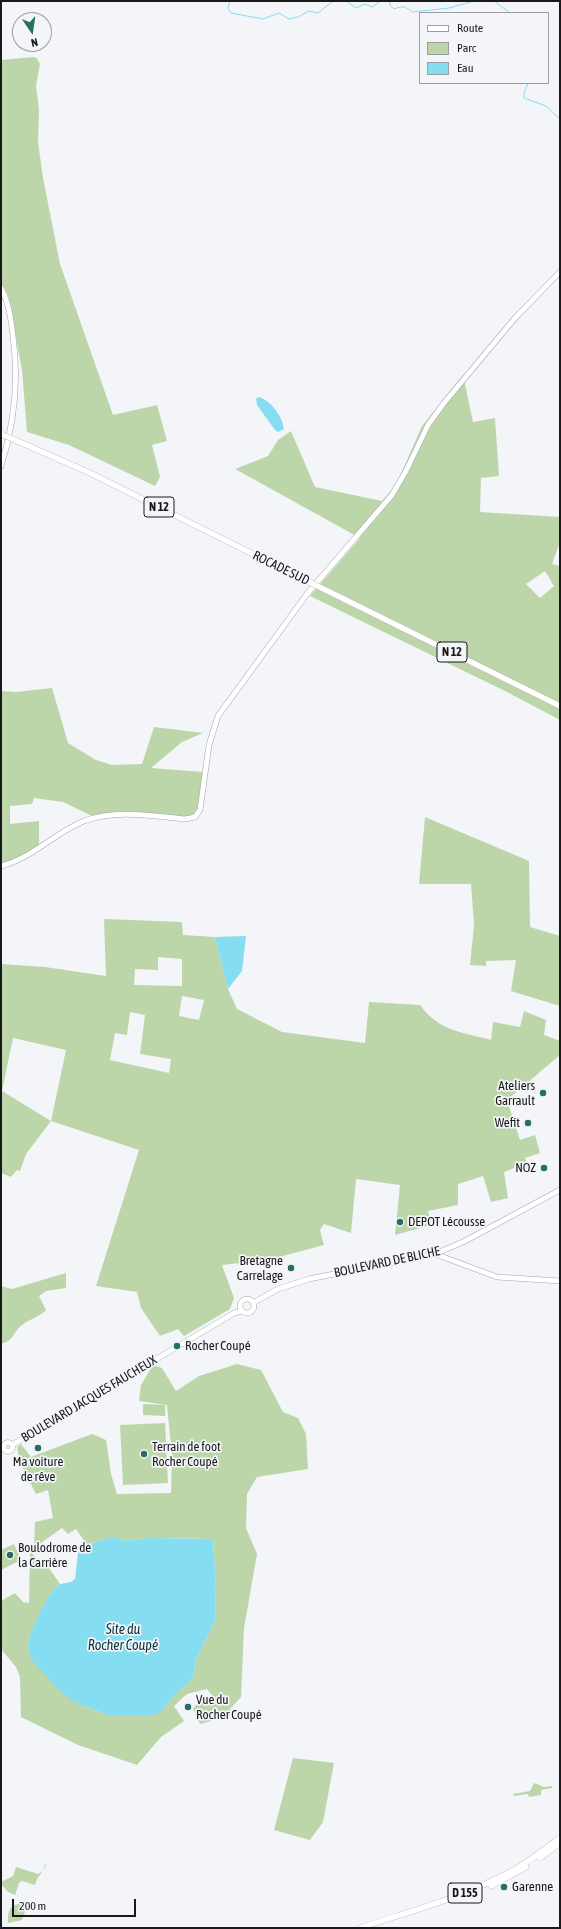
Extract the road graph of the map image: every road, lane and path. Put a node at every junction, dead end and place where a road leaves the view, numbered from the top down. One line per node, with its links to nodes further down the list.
1 (560, 272): 6 (street)
2 (1, 288): 4 (street)
3 (2, 435): 5 (main road, ROCADE SUD / N 12, bridge)
4 (1, 466)
5 (560, 706)
6 (1, 866)
7 (560, 1190): 8 (street, BOULEVARD DE BLICHE)
8 (435, 1254): 9 (street); 10 (street, BOULEVARD DE BLICHE)
9 (560, 1281)
10 (253, 1303): 11 (street); 11 (street)
11 (242, 1311): 12 (street, BOULEVARD JACQUES FAUCHEUX)
12 (3, 1450)
13 (560, 1838): 15 (main road, D 155)
14 (560, 1843): 16 (main road, D 155)
15 (360, 1928)
16 (368, 1928)

